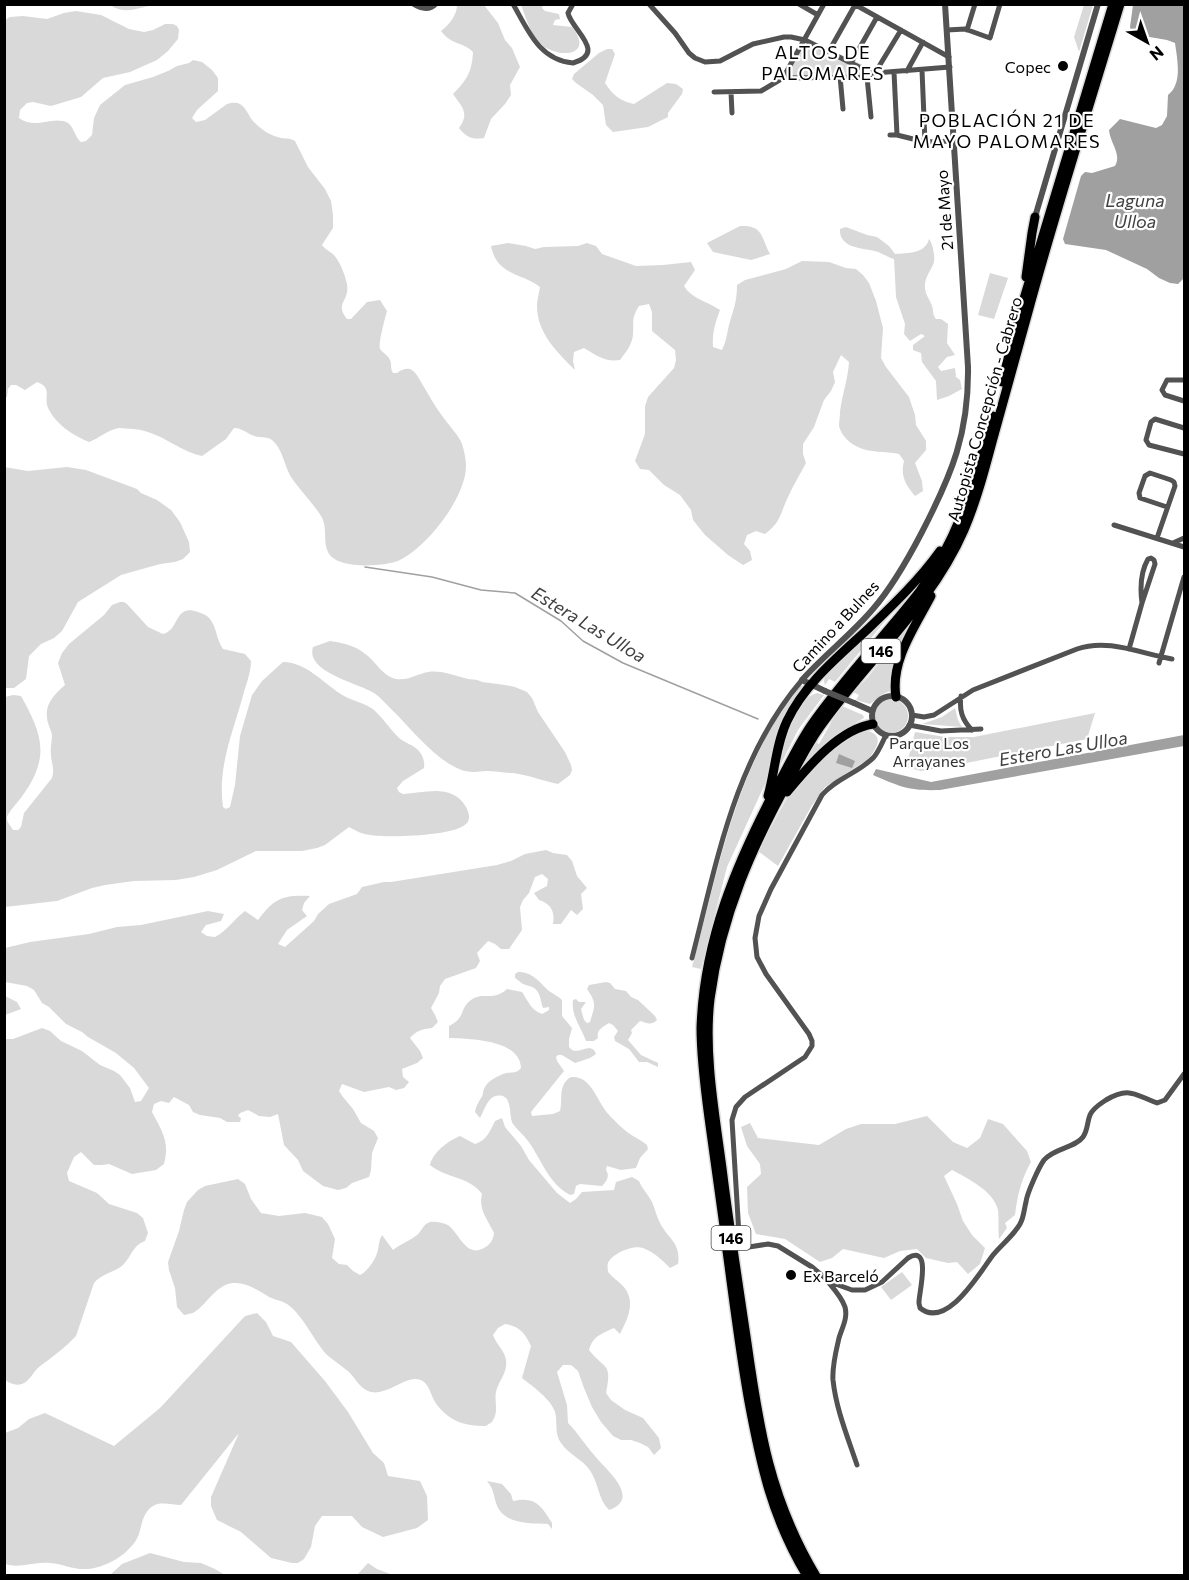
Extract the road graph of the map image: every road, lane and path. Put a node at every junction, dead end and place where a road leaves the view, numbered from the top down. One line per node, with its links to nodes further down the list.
1 (413, 4): 2 (street)
2 (436, 4)
3 (513, 4): 4 (street)
4 (573, 4)
5 (649, 4): 20 (street)
6 (799, 4): 15 (street)
7 (824, 4): 15 (street)
8 (945, 4): 18 (street, 21 de Mayo)
9 (975, 4): 19 (street)
10 (1000, 4): 19 (street)
11 (1098, 4): 42 (street)
12 (1113, 4): 44 (highway, Autopista Concepción - Cabrero / 146)
13 (1120, 4): 56 (highway, Autopista Concepción - Cabrero / 146)
14 (855, 5): 16 (street); 22 (street)
15 (818, 15): 20 (street)
16 (877, 17): 17 (street); 24 (street)
17 (901, 30): 21 (street); 29 (street)
18 (947, 30): 19 (street); 23 (street, 21 de Mayo)
19 (967, 30)
20 (805, 40): 22 (street); 32 (street)
21 (923, 42): 23 (street); 27 (street)
22 (829, 51): 24 (street)
23 (949, 57): 25 (street, 21 de Mayo)
24 (851, 63): 29 (street)
25 (950, 67): 26 (street); 40 (street, 21 de Mayo)
26 (922, 70): 27 (street); 41 (street)
27 (907, 71): 28 (street)
28 (894, 72): 29 (street); 39 (street)
29 (875, 73): 31 (street)
30 (840, 76): 31 (street); 32 (street); 35 (street)
31 (867, 77): 37 (street)
32 (783, 78): 34 (street)
33 (714, 92): 34 (street)
34 (731, 92): 36 (street)
35 (843, 109)
36 (732, 113)
37 (871, 117)
38 (890, 135): 39 (street)
39 (897, 135): 41 (street)
40 (953, 141): 41 (street); 43 (street, 21 de Mayo)
41 (925, 142)
42 (1035, 217): 44 (highway)
43 (962, 271): 62 (street, Camino a Bulnes)
44 (1023, 302): 50 (highway, Autopista Concepción - Cabrero / 146)
45 (1185, 380): 46 (street)
46 (1185, 401)
47 (1185, 428): 48 (street)
48 (1185, 454)
49 (1167, 507): 49 (street); 52 (street)
50 (964, 510): 63 (highway); 74 (highway, Autopista Concepción - Cabrero / 146)
51 (1114, 525): 52 (street)
52 (1157, 538): 54 (street)
53 (1185, 538): 54 (street)
54 (1173, 543): 55 (street)
55 (1185, 547)
56 (944, 569): 64 (highway); 73 (highway, Autopista Concepción - Cabrero / 146)
57 (1185, 577): 61 (street)
58 (1142, 603): 58 (street); 59 (street)
59 (1129, 649): 61 (street); 65 (street)
60 (1172, 659): 61 (street)
61 (1160, 660)
62 (802, 680): 63 (street); 75 (street, Camino a Bulnes)
63 (811, 686): 66 (street, bridge); 74 (highway)
64 (896, 696): 66 (street); 67 (street)
65 (961, 696): 67 (street); 71 (street)
66 (872, 711): 68 (street)
67 (912, 715): 69 (street)
68 (873, 724): 72 (street); 73 (highway)
69 (909, 725): 71 (street); 72 (street)
70 (981, 729): 71 (street)
71 (972, 730)
72 (886, 735): 77 (street)
73 (776, 806): 82 (highway, Autopista Concepción - Cabrero / 146)
74 (765, 809): 81 (highway, Autopista Concepción - Cabrero / 146)
75 (692, 958)
76 (1185, 1074): 78 (street)
77 (826, 1280): 78 (street); 79 (street)
78 (847, 1288): 79 (street)
79 (844, 1305): 80 (street)
80 (857, 1465)
81 (807, 1575)
82 (816, 1575)

